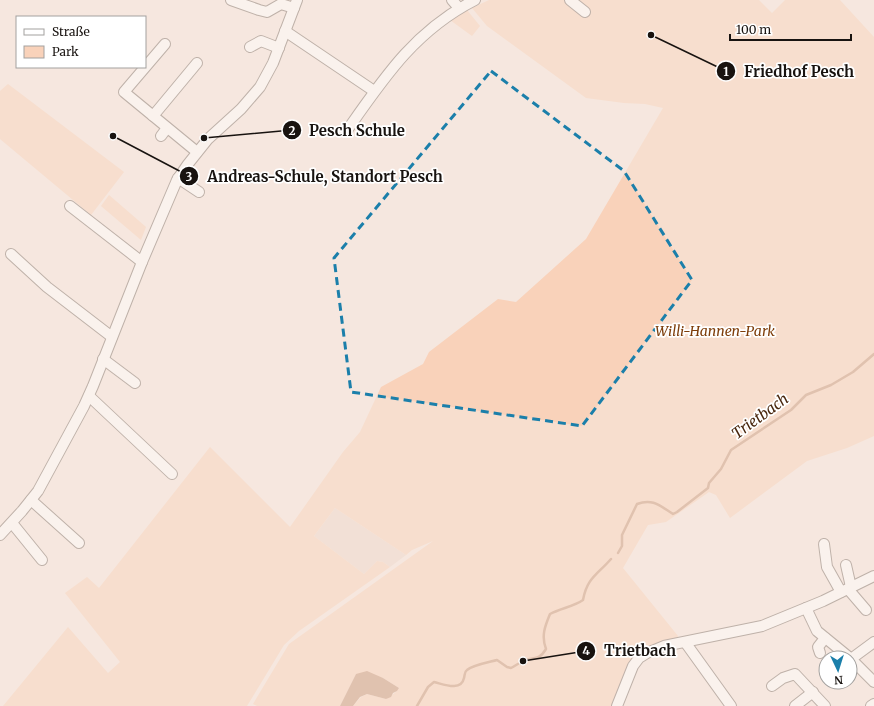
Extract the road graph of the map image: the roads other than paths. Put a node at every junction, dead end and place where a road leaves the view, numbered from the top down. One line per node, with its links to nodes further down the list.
1 (231, 0): 5 (street)
2 (452, 0): 6 (street)
3 (475, 0): 6 (street)
4 (570, 0): 7 (street)
5 (296, 4): 8 (street)
6 (459, 8): 15 (street)
7 (585, 12)
8 (285, 31): 11 (street); 15 (street)
9 (165, 44): 13 (street)
10 (250, 47): 11 (street)
11 (279, 48): 18 (street)
12 (197, 63): 16 (street)
13 (146, 66)
14 (144, 68): 16 (street)
15 (374, 91): 17 (street)
16 (148, 116): 18 (street)
17 (348, 129)
18 (197, 152): 19 (street)
19 (178, 178): 20 (street); 23 (street)
20 (199, 192)
21 (70, 206): 23 (street)
22 (11, 254): 24 (street)
23 (142, 262): 24 (street)
24 (112, 337): 25 (street)
25 (103, 359): 26 (street); 27 (street)
26 (135, 383)
27 (89, 396): 28 (street); 29 (street)
28 (172, 474)
29 (31, 500): 30 (street); 32 (street)
30 (12, 523): 31 (street); 34 (street)
31 (0, 535)
32 (79, 543)
33 (824, 544): 37 (street)
34 (42, 560)
35 (846, 566): 37 (street)
36 (874, 576): 37 (street)
37 (846, 589): 38 (street); 39 (street)
38 (806, 608): 40 (street); 41 (street)
39 (866, 610)
40 (825, 638): 43 (street); 44 (street)
41 (685, 642): 51 (street); 52 (street)
42 (874, 642): 45 (street)
43 (819, 650)
44 (839, 650)
45 (858, 653)
46 (858, 667): 47 (street)
47 (874, 682)
48 (772, 686): 49 (street)
49 (812, 692): 53 (street); 54 (street)
50 (874, 704): 55 (street)
51 (617, 706)
52 (731, 706)
53 (795, 706)
54 (825, 706)
55 (871, 706)

